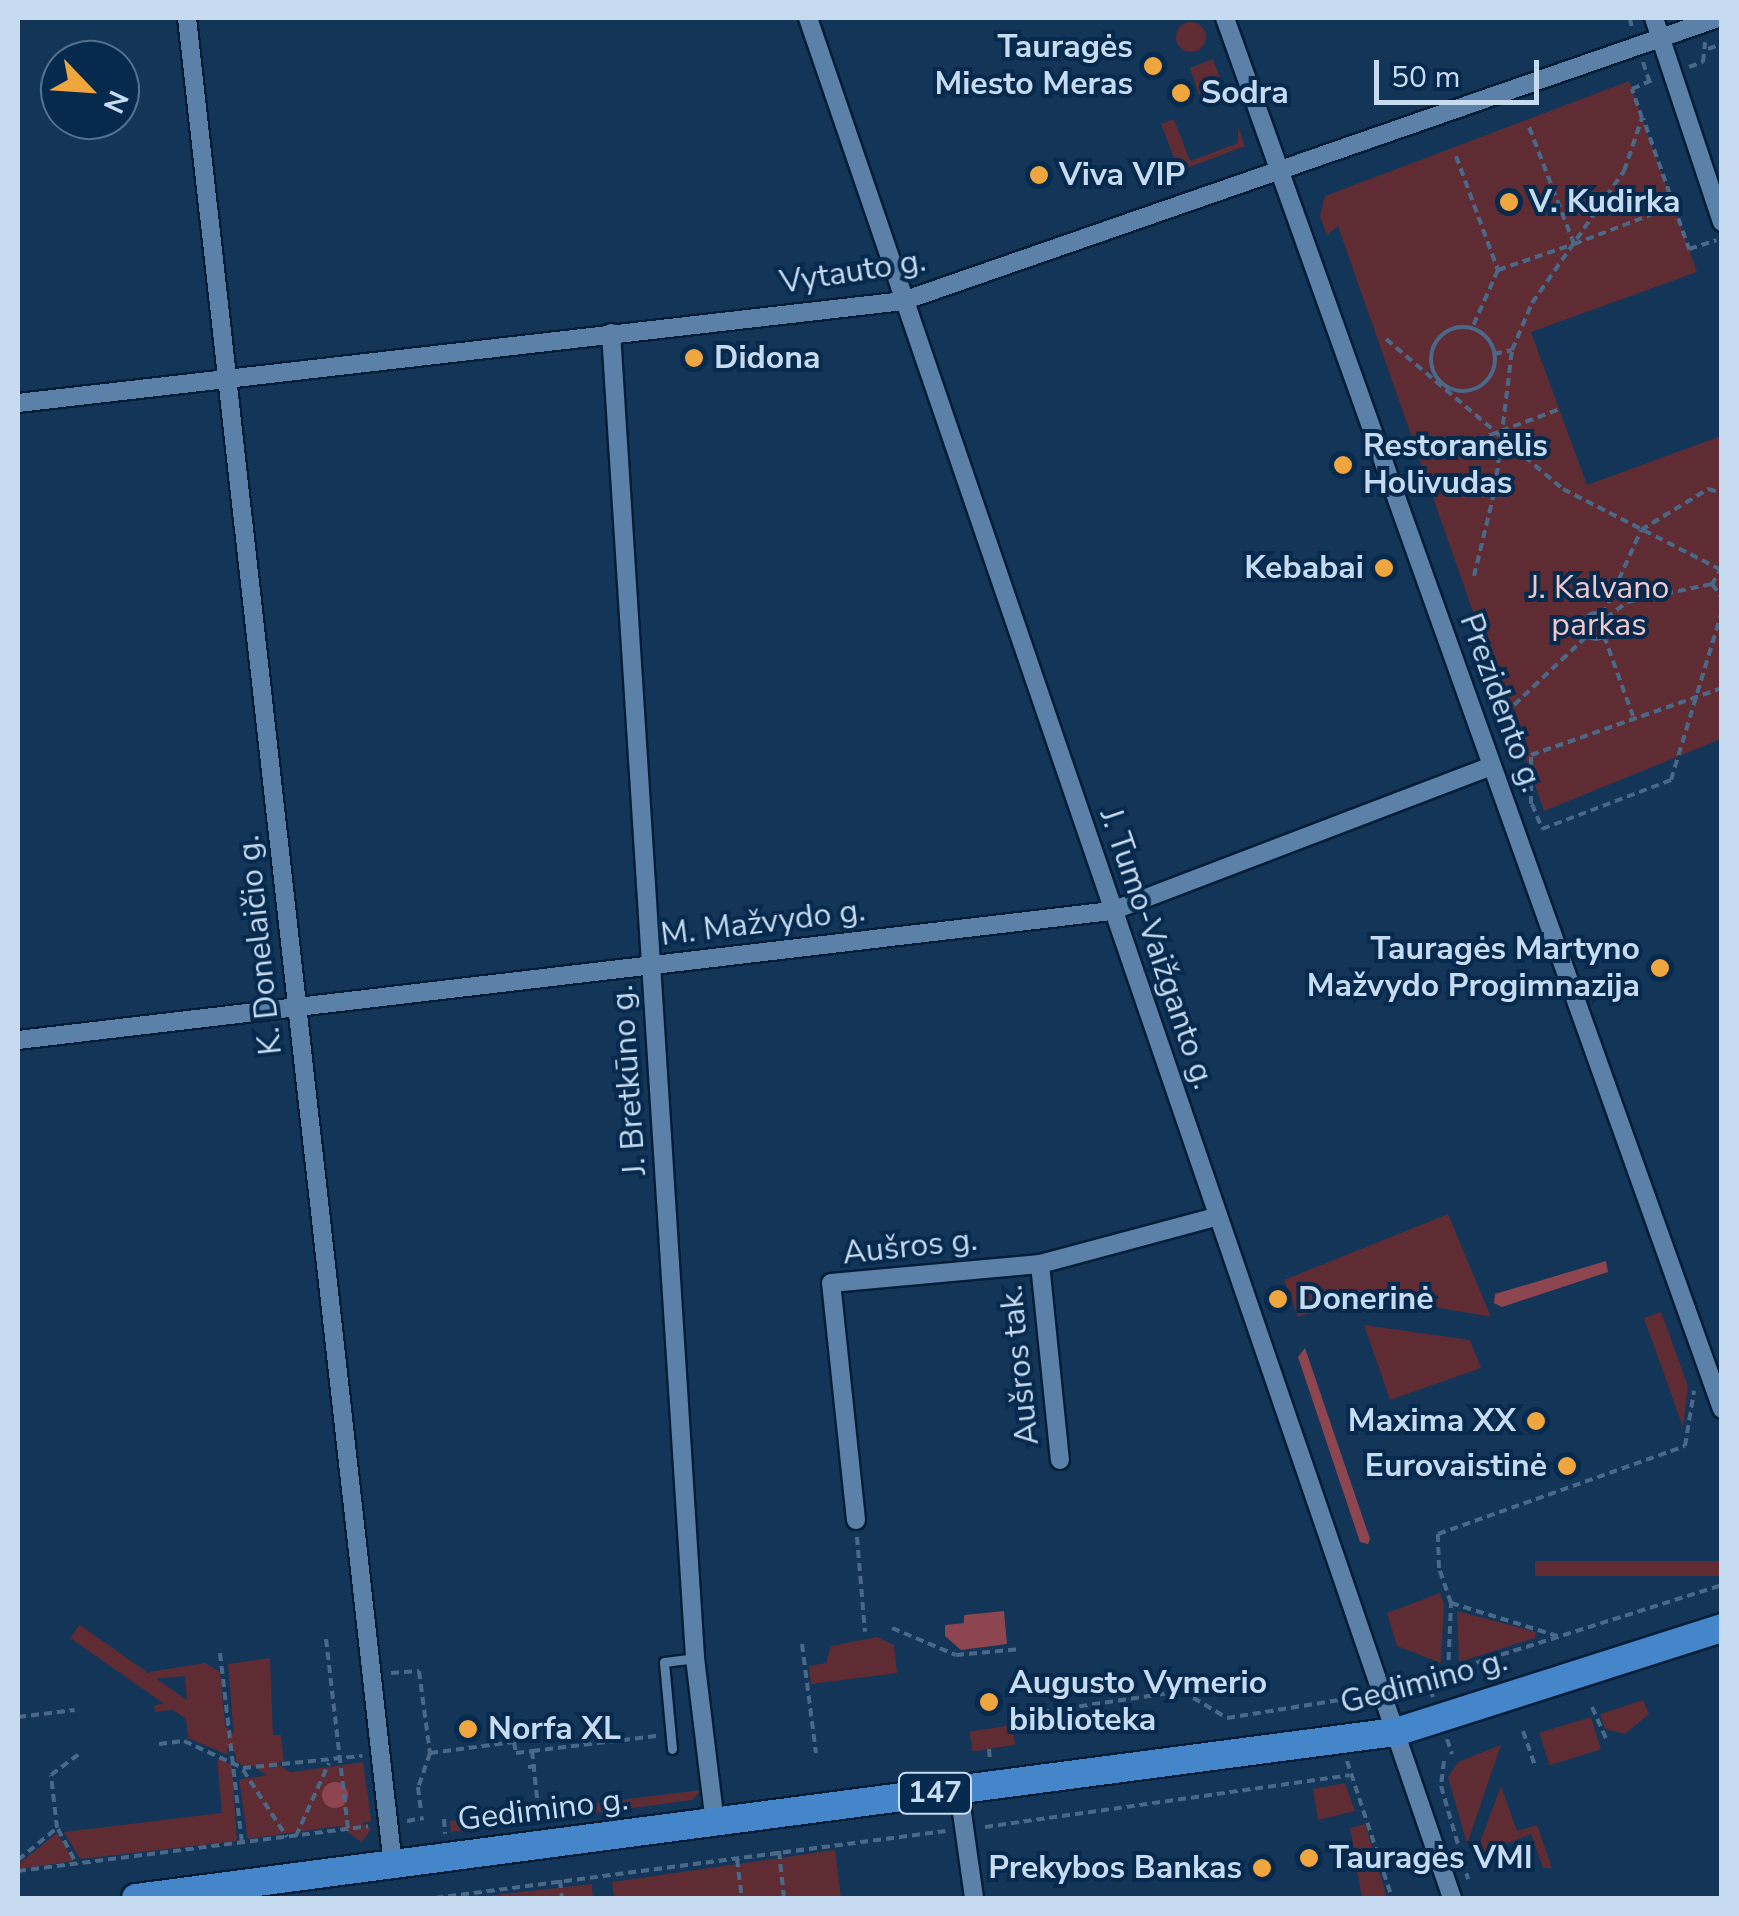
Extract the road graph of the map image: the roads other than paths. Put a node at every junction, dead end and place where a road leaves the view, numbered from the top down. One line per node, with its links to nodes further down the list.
1 (187, 18): 11 (street, K. Donelaičio g.)
2 (808, 18): 9 (street, J. Tumo-Vaižganto g.)
3 (1225, 18): 7 (street, Prezidento g.)
4 (1654, 18): 6 (street)
5 (1718, 18): 6 (street, Vytauto g.)
6 (1661, 38): 7 (street, Vytauto g.); 8 (street)
7 (1280, 172): 9 (street, Vytauto g.); 13 (street, Prezidento g.)
8 (1722, 222)
9 (904, 300): 10 (street, Vytauto g.); 14 (street, J. Tumo-Vaižganto g.)
10 (610, 333): 11 (street, Vytauto g.); 15 (street, J. Bretkūno g.)
11 (227, 378): 12 (street, Vytauto g.); 16 (street, K. Donelaičio g.)
12 (18, 403)
13 (1491, 766): 14 (street, M. Mažvydo g.); 20 (street, Prezidento g.)
14 (1112, 911): 15 (street, M. Mažvydo g.); 18 (street, J. Tumo-Vaižganto g.)
15 (652, 967): 16 (street, M. Mažvydo g.); 24 (street, J. Bretkūno g.)
16 (298, 1007): 17 (street, M. Mažvydo g.); 29 (street, K. Donelaičio g.)
17 (18, 1040)
18 (1216, 1217): 19 (street, Aušros g.); 25 (street, J. Tumo-Vaižganto g.)
19 (1040, 1264): 21 (street, Aušros tak.); 22 (street, Aušros g.)
20 (1722, 1409)
21 (1060, 1460)
22 (856, 1520)
23 (1722, 1628): 25 (main road, Gedimino g. / 147)
24 (695, 1658): 26 (lane); 28 (street, J. Bretkūno g.)
25 (1396, 1732): 27 (main road, Gedimino g. / 147); 33 (street, J. Tumo-Vaižganto g.)
26 (672, 1749)
27 (959, 1790): 28 (main road, Gedimino g. / 147); 32 (street)
28 (715, 1823): 29 (main road, Gedimino g. / 147)
29 (393, 1865): 30 (main road, Gedimino g. / 147)
30 (216, 1893): 31 (main road, Gedimino g. / 147)
31 (136, 1898)
32 (974, 1898)
33 (1452, 1898)

